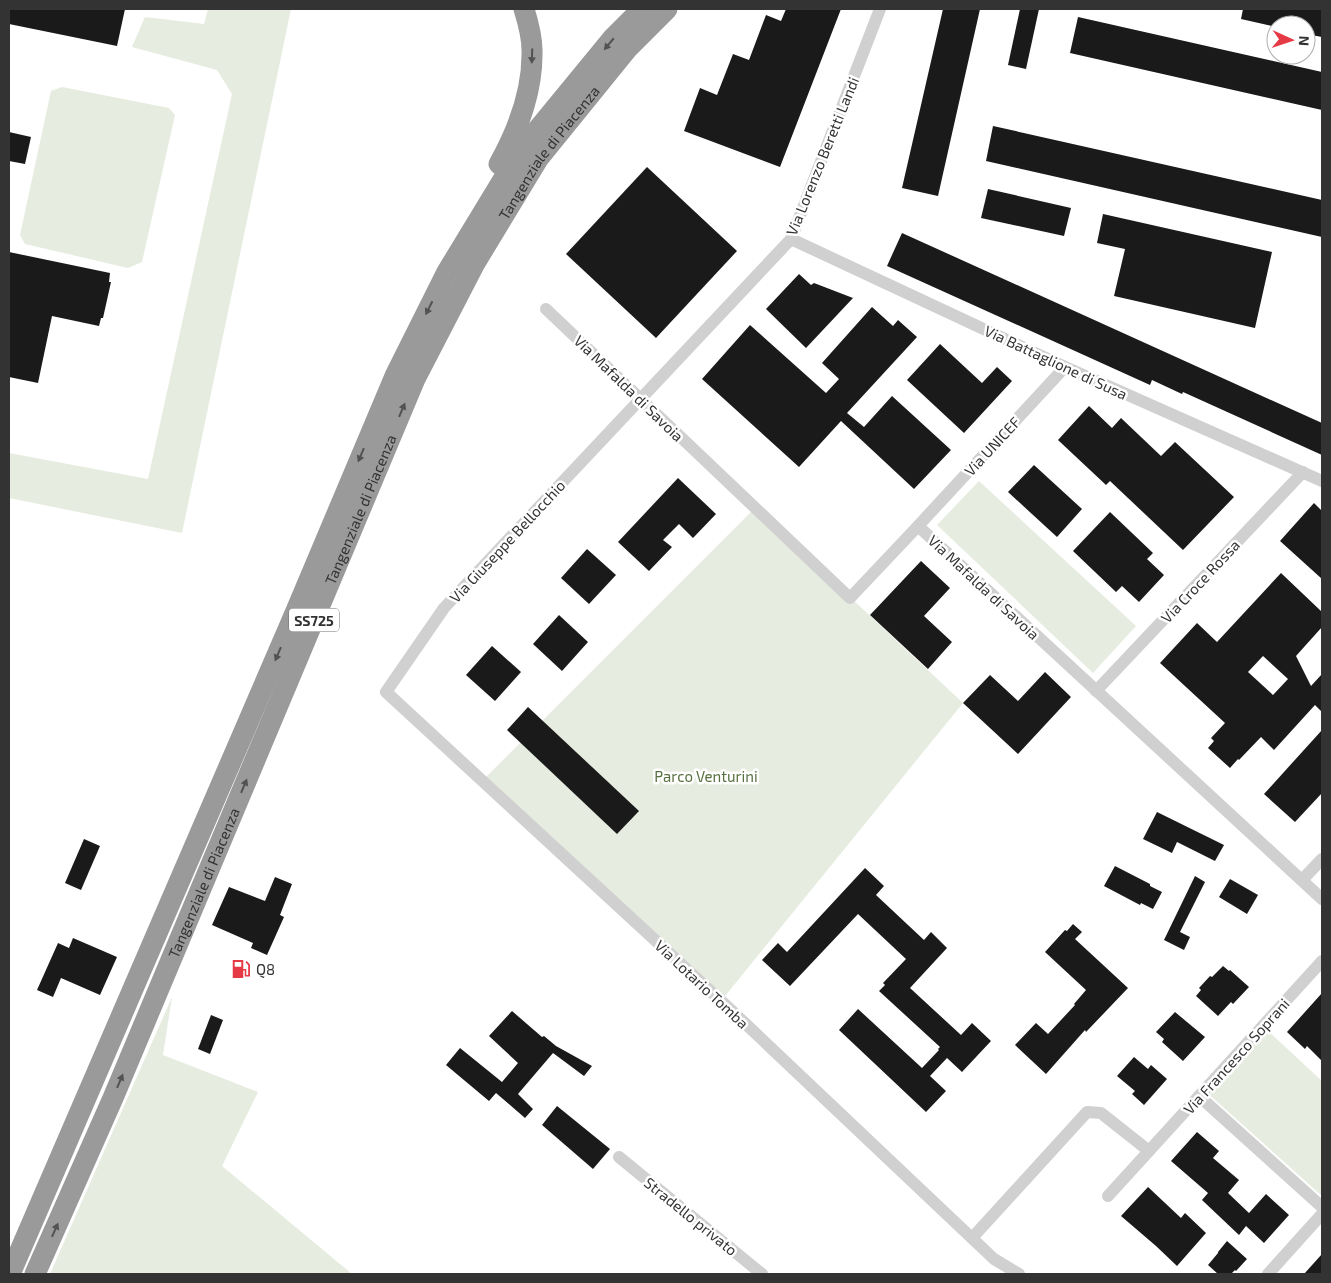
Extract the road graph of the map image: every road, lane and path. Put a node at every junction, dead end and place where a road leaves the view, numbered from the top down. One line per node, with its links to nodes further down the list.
1 (524, 9): 6 (highway, one-way to 6)
2 (642, 9): 6 (highway, Tangenziale di Piacenza / SS725, one-way to 6)
3 (667, 9): 27 (highway, Tangenziale di Piacenza / SS725, one-way to 3)
4 (880, 9): 5 (street, Via Lorenzo Beretti Landi)
5 (791, 239): 8 (street, Via Battaglione di Susa); 9 (street, Via Lorenzo Beretti Landi)
6 (447, 272): 26 (highway, Tangenziale di Piacenza / SS725, one-way to 26)
7 (546, 308): 9 (street, Via Mafalda di Savoia)
8 (1066, 367): 10 (street, Via Battaglione di Susa); 12 (street, Via UNICEF)
9 (640, 399): 12 (street, Via Mafalda di Savoia); 14 (street, Via Giuseppe Bellocchio)
10 (1303, 472): 11 (street, Via Battaglione di Susa); 13 (street, Via Croce Rossa)
11 (1322, 481)
12 (918, 526): 13 (street, Via Mafalda di Savoia)
13 (1096, 691): 16 (street, Via Mafalda di Savoia)
14 (386, 692): 25 (street, Via Lotario Tomba)
15 (1322, 859): 16 (street)
16 (1302, 880): 17 (street, Via Mafalda di Savoia)
17 (1322, 900)
18 (1322, 961): 19 (street, Via Francesco Soprani)
19 (1199, 1096): 20 (street, Via Francesco Soprani); 23 (street)
20 (1149, 1151): 22 (street, Via Francesco Soprani); 25 (street)
21 (619, 1157): 28 (street, Stradello privato)
22 (1108, 1196)
23 (1322, 1207)
24 (1322, 1214): 30 (street)
25 (972, 1238): 29 (street, Via Lotario Tomba)
26 (10, 1272)
27 (35, 1274)
28 (762, 1274)
29 (1019, 1274)
30 (1268, 1274)

